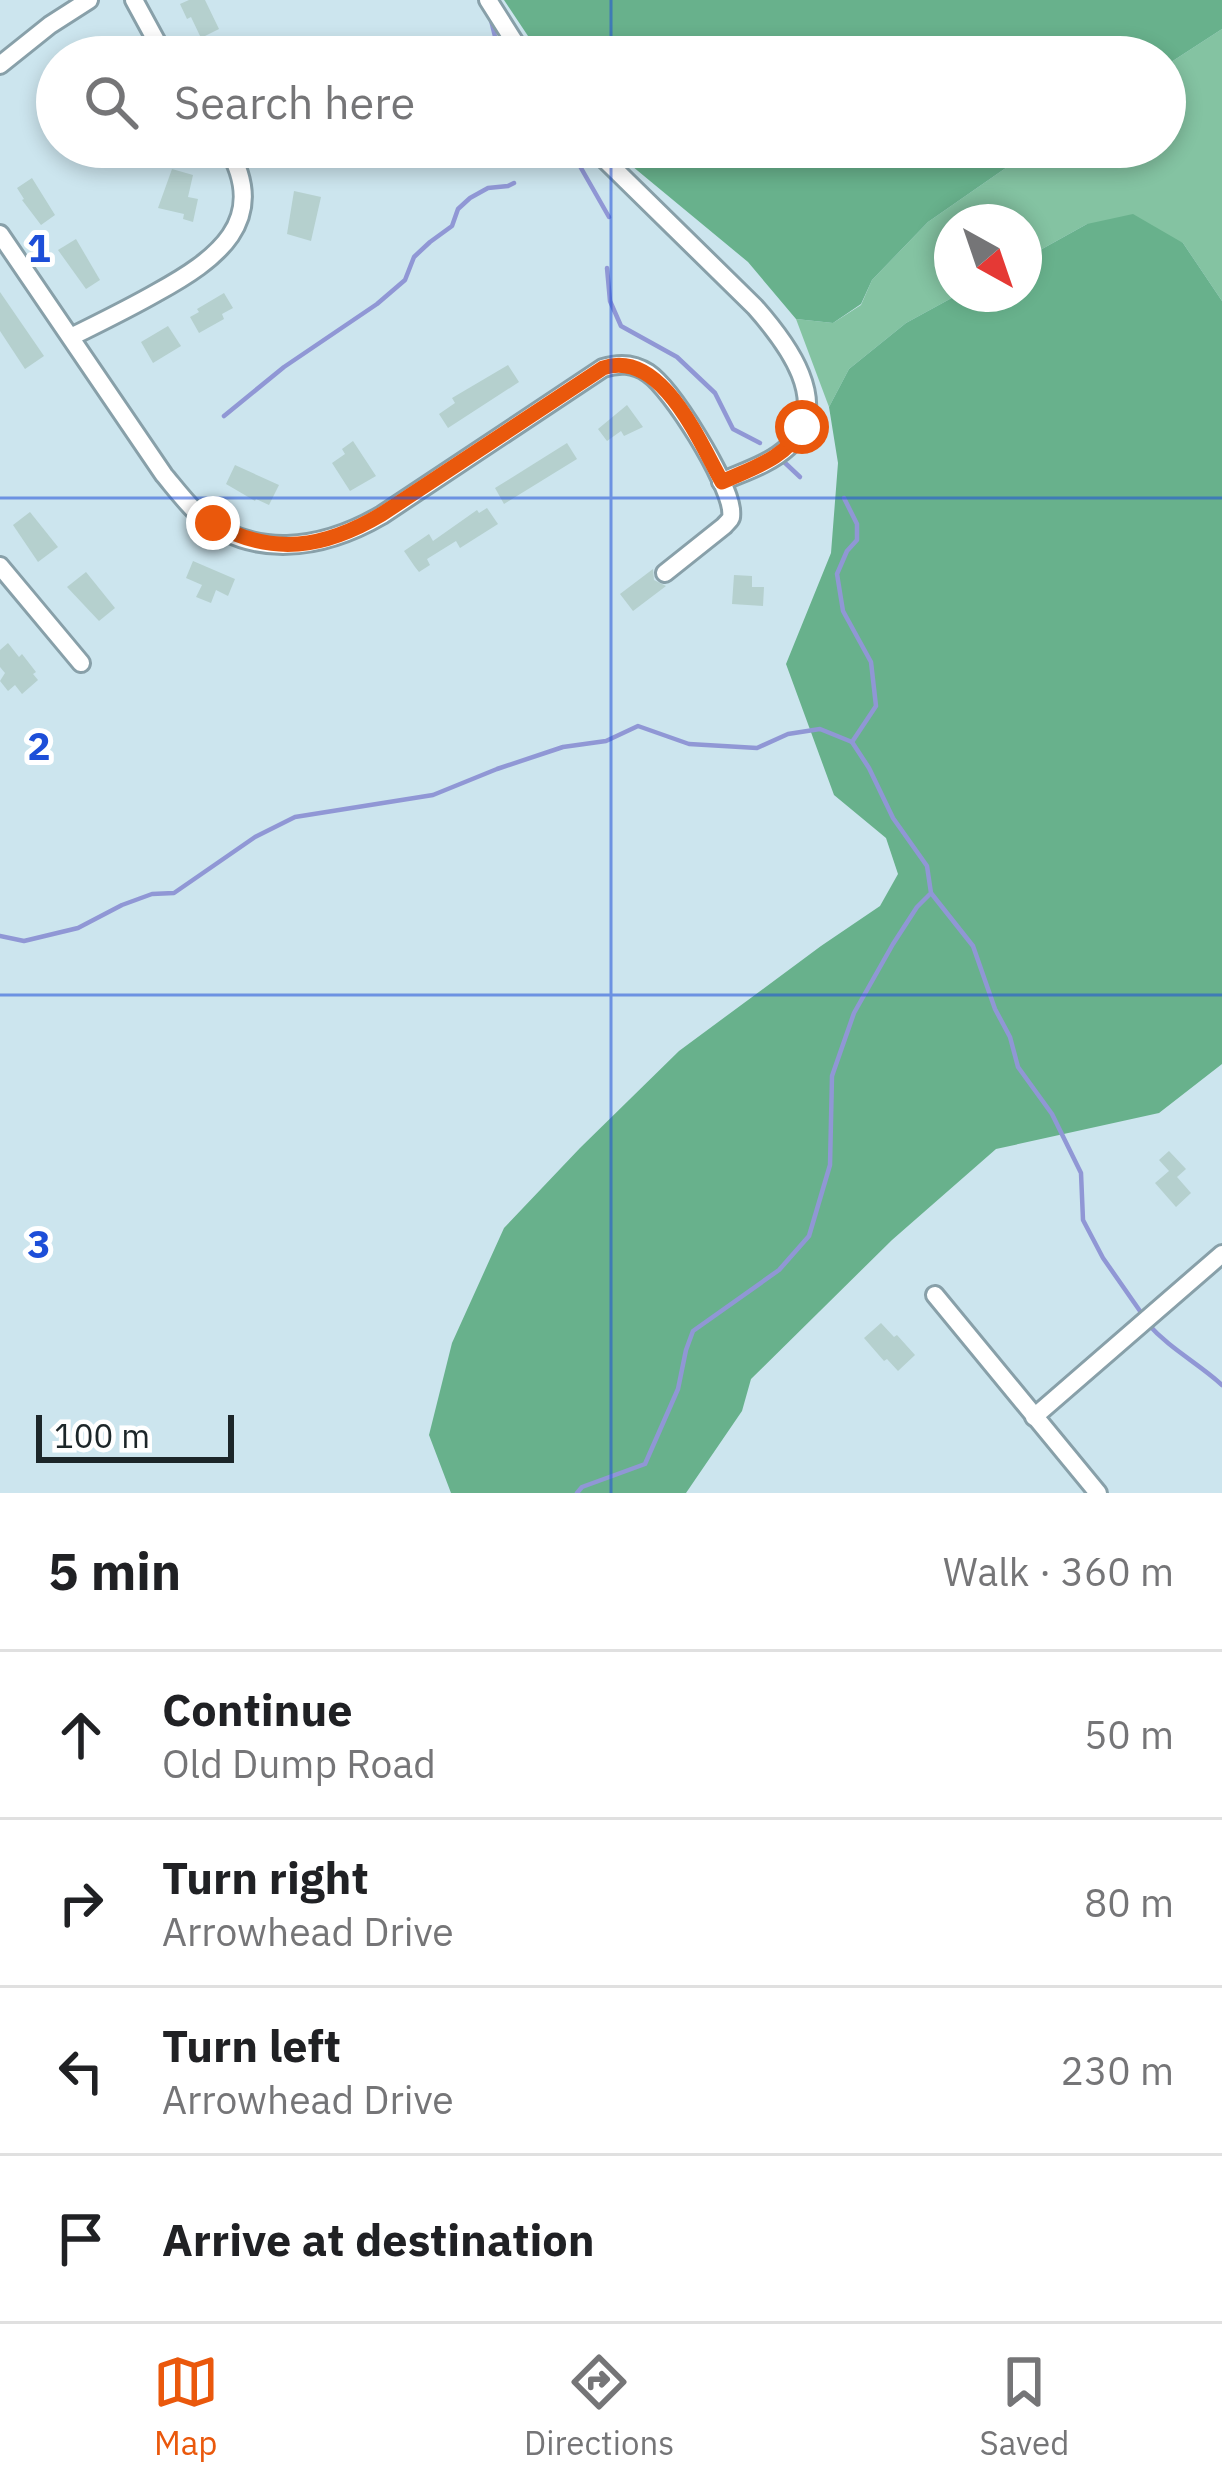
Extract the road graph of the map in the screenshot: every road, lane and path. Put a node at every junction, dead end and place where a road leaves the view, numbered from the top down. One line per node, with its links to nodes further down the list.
1 (89, 0): 4 (street)
2 (134, 0): 5 (street)
3 (488, 0): 6 (street)
4 (37, 36)
5 (154, 36)
6 (511, 36)
7 (36, 37): 8 (street)
8 (0, 65)
9 (238, 168): 12 (street)
10 (613, 168): 13 (street)
11 (0, 234): 12 (street)
12 (71, 337): 13 (street)
13 (722, 482): 15 (street)
14 (0, 566): 16 (street)
15 (665, 573)
16 (81, 663)
17 (1222, 1254): 19 (street)
18 (934, 1295): 19 (street)
19 (1034, 1417): 20 (street)
20 (1098, 1493)

